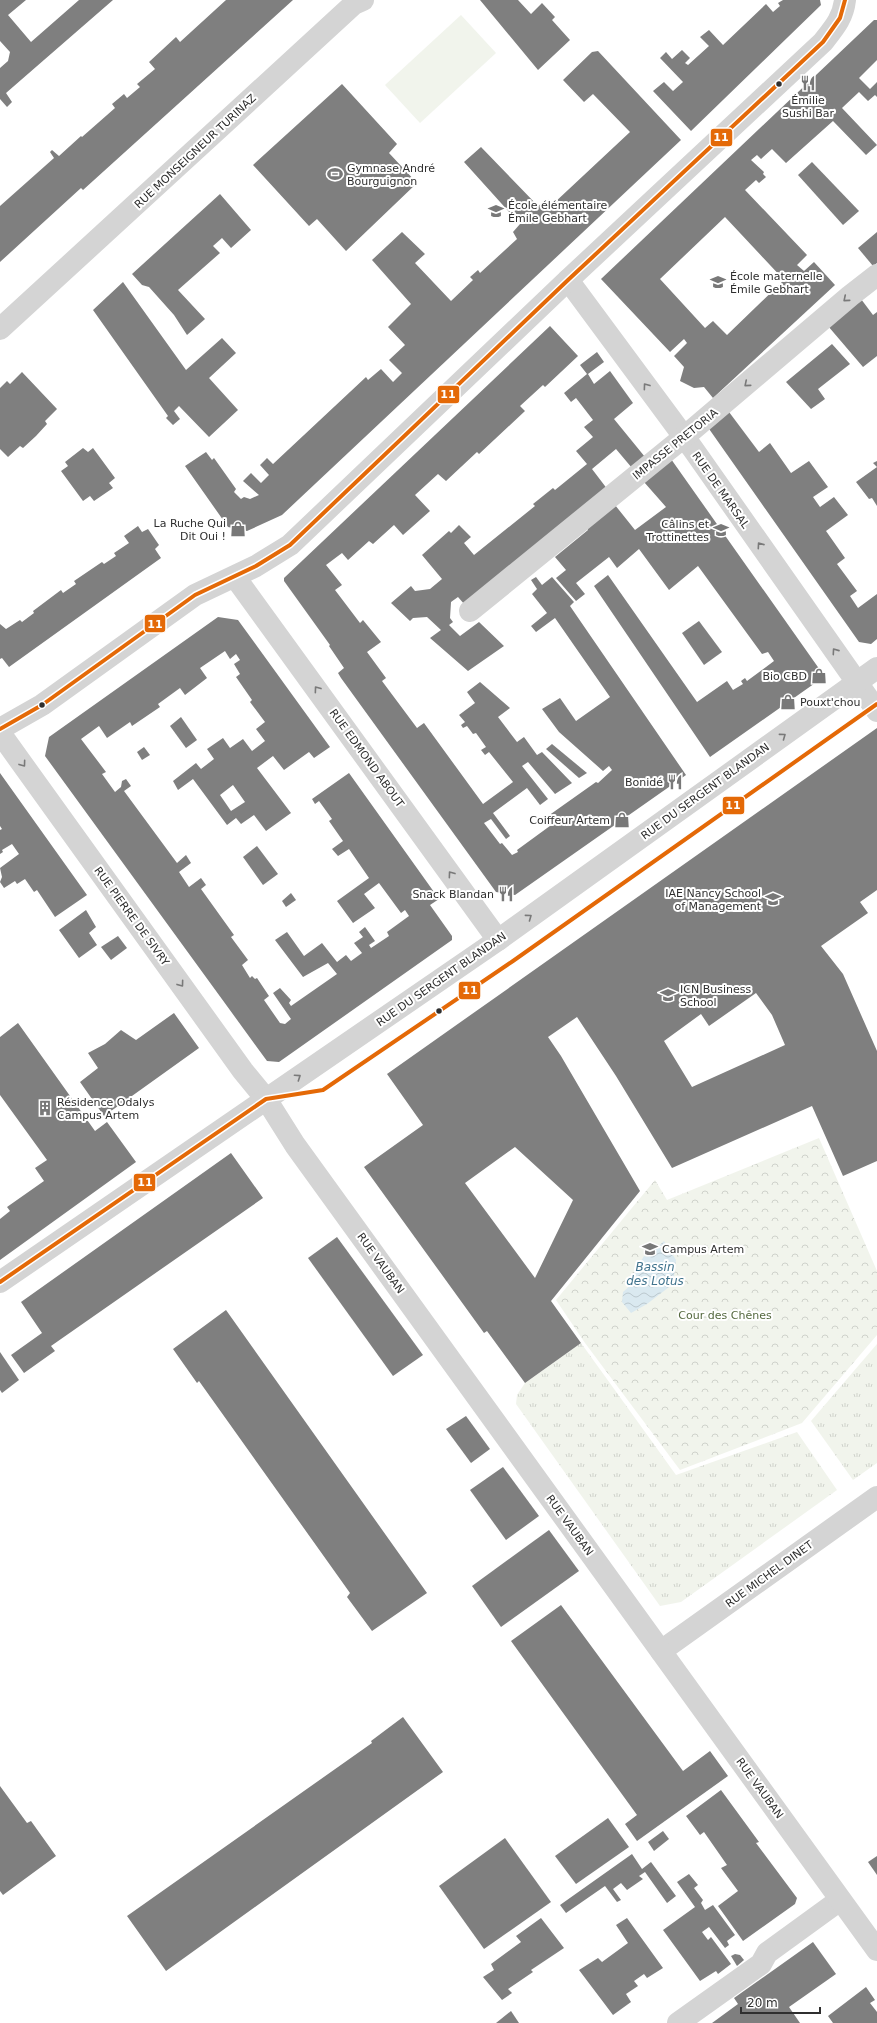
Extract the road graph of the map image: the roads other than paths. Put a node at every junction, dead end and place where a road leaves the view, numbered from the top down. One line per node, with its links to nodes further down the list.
1 (845, 0): 4 (street)
2 (358, 1): 5 (street, RUE MONSEIGNEUR TURINAZ)
3 (877, 275): 6 (street, IMPASSE PRETORIA, one-way to 6)
4 (568, 280): 6 (street, RUE DE MARSAL, one-way to 4); 7 (street)
5 (0, 329)
6 (684, 437): 8 (street, IMPASSE PRETORIA); 10 (street, RUE DE MARSAL, one-way to 6)
7 (235, 577): 12 (street); 14 (street, RUE EDMOND ABOUT, one-way to 7)
8 (470, 611)
9 (877, 668): 10 (street, RUE DU SERGENT BLANDAN)
10 (857, 683): 11 (street, RUE DE MARSAL); 14 (street, RUE DU SERGENT BLANDAN, one-way to 10)
11 (875, 708)
12 (0, 729)
13 (0, 733): 15 (street, RUE PIERRE DE SIVRY, one-way to 15)
14 (498, 940): 15 (street, RUE DU SERGENT BLANDAN, one-way to 14)
15 (266, 1099): 16 (street, RUE DU SERGENT BLANDAN); 18 (street, RUE VAUBAN)
16 (0, 1282)
17 (877, 1497): 18 (street, RUE MICHEL DINET)
18 (661, 1651): 19 (street, RUE VAUBAN)
19 (840, 1900): 20 (street, RUE VAUBAN); 21 (street)
20 (877, 1950)
21 (678, 2023)

